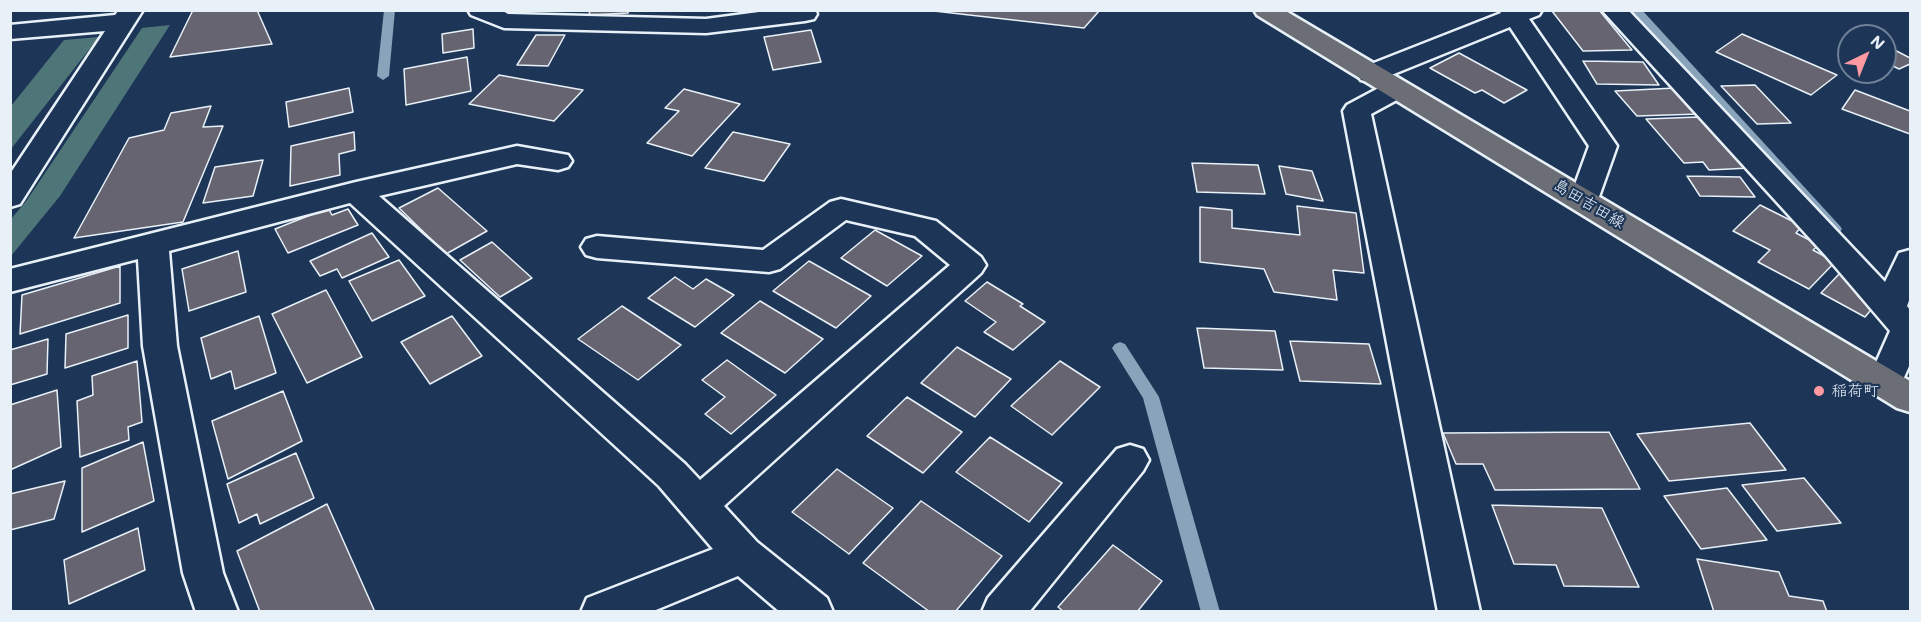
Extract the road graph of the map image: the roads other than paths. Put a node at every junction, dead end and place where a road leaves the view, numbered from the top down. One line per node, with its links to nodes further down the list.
1 (480, 10): 2 (street)
2 (803, 10)
3 (1266, 10): 8 (main road, 島田吉田線)
4 (1614, 10): 17 (street)
5 (1519, 13): 8 (street); 12 (street)
6 (128, 16): 7 (street); 11 (street)
7 (10, 32)
8 (1384, 81): 12 (main road, 島田吉田線); 27 (street)
9 (558, 161): 10 (street)
10 (356, 192): 13 (street); 21 (street)
11 (10, 197)
12 (1584, 201): 18 (main road, 島田吉田線)
13 (153, 243): 16 (street); 23 (street)
14 (597, 248): 21 (street)
15 (1911, 261): 17 (street)
16 (10, 281)
17 (1890, 308): 18 (street)
18 (1885, 383): 19 (main road, 島田吉田線)
19 (1911, 399)
20 (1130, 460): 26 (street)
21 (699, 504): 22 (street)
22 (743, 555): 24 (street); 25 (street)
23 (217, 612)
24 (602, 612)
25 (812, 612)
26 (1003, 612)
27 (1459, 612)

